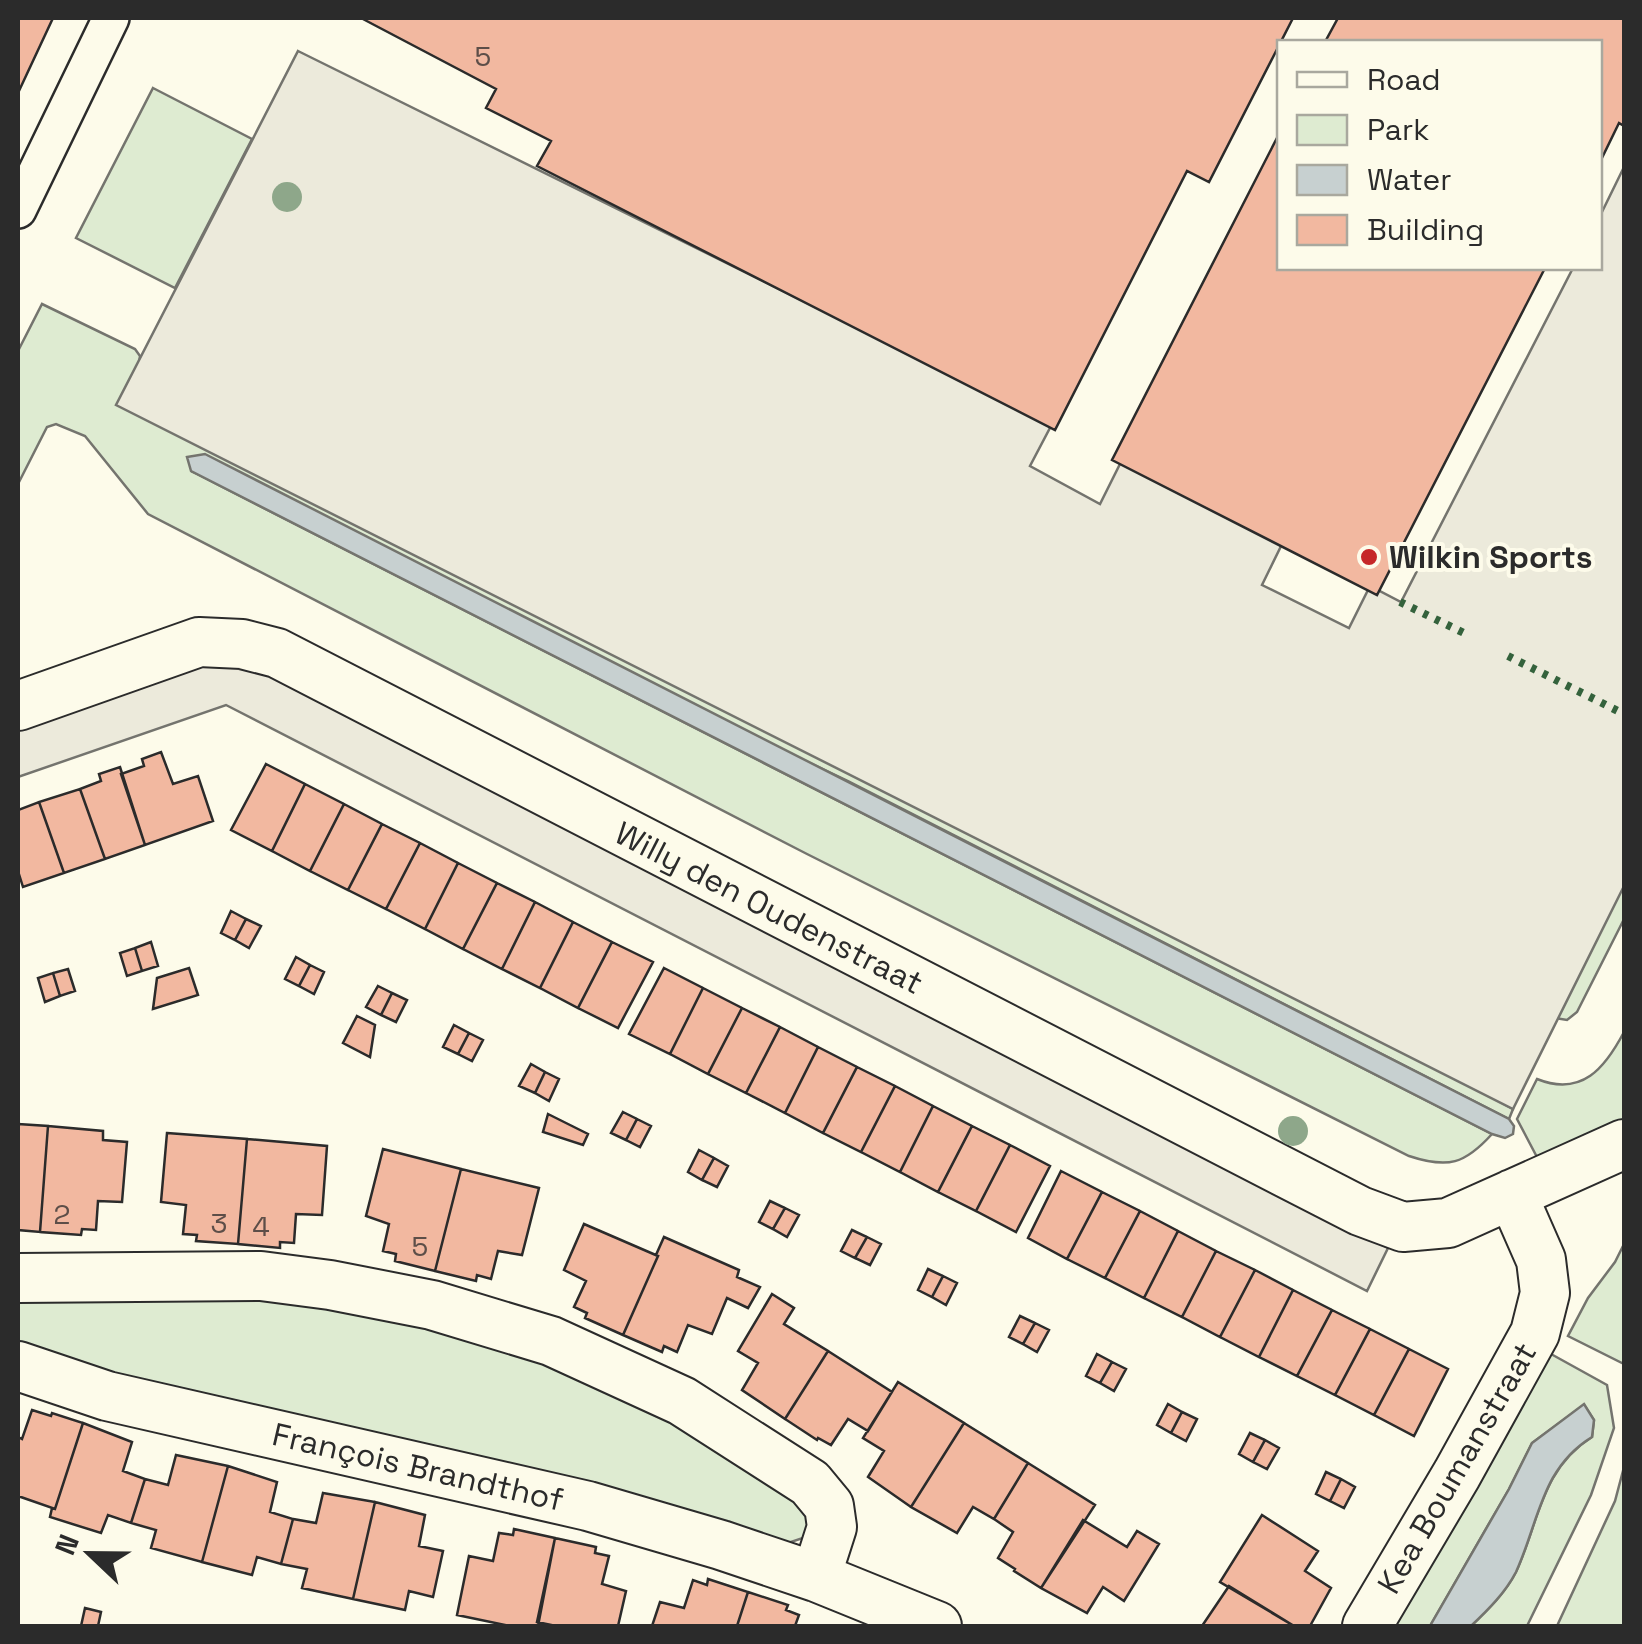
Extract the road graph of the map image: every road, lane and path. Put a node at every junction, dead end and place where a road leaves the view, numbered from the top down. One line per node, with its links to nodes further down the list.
1 (111, 18): 2 (street)
2 (18, 210)
3 (18, 706): 5 (street, Willy den Oudenstraat)
4 (1624, 1144): 5 (street, Willy den Oudenstraat)
5 (1512, 1194): 10 (street, Kea Boumanstraat)
6 (18, 1278): 8 (street)
7 (18, 1366): 8 (street, François Brandthof)
8 (816, 1577): 9 (street, François Brandthof)
9 (937, 1626)
10 (1367, 1626)

